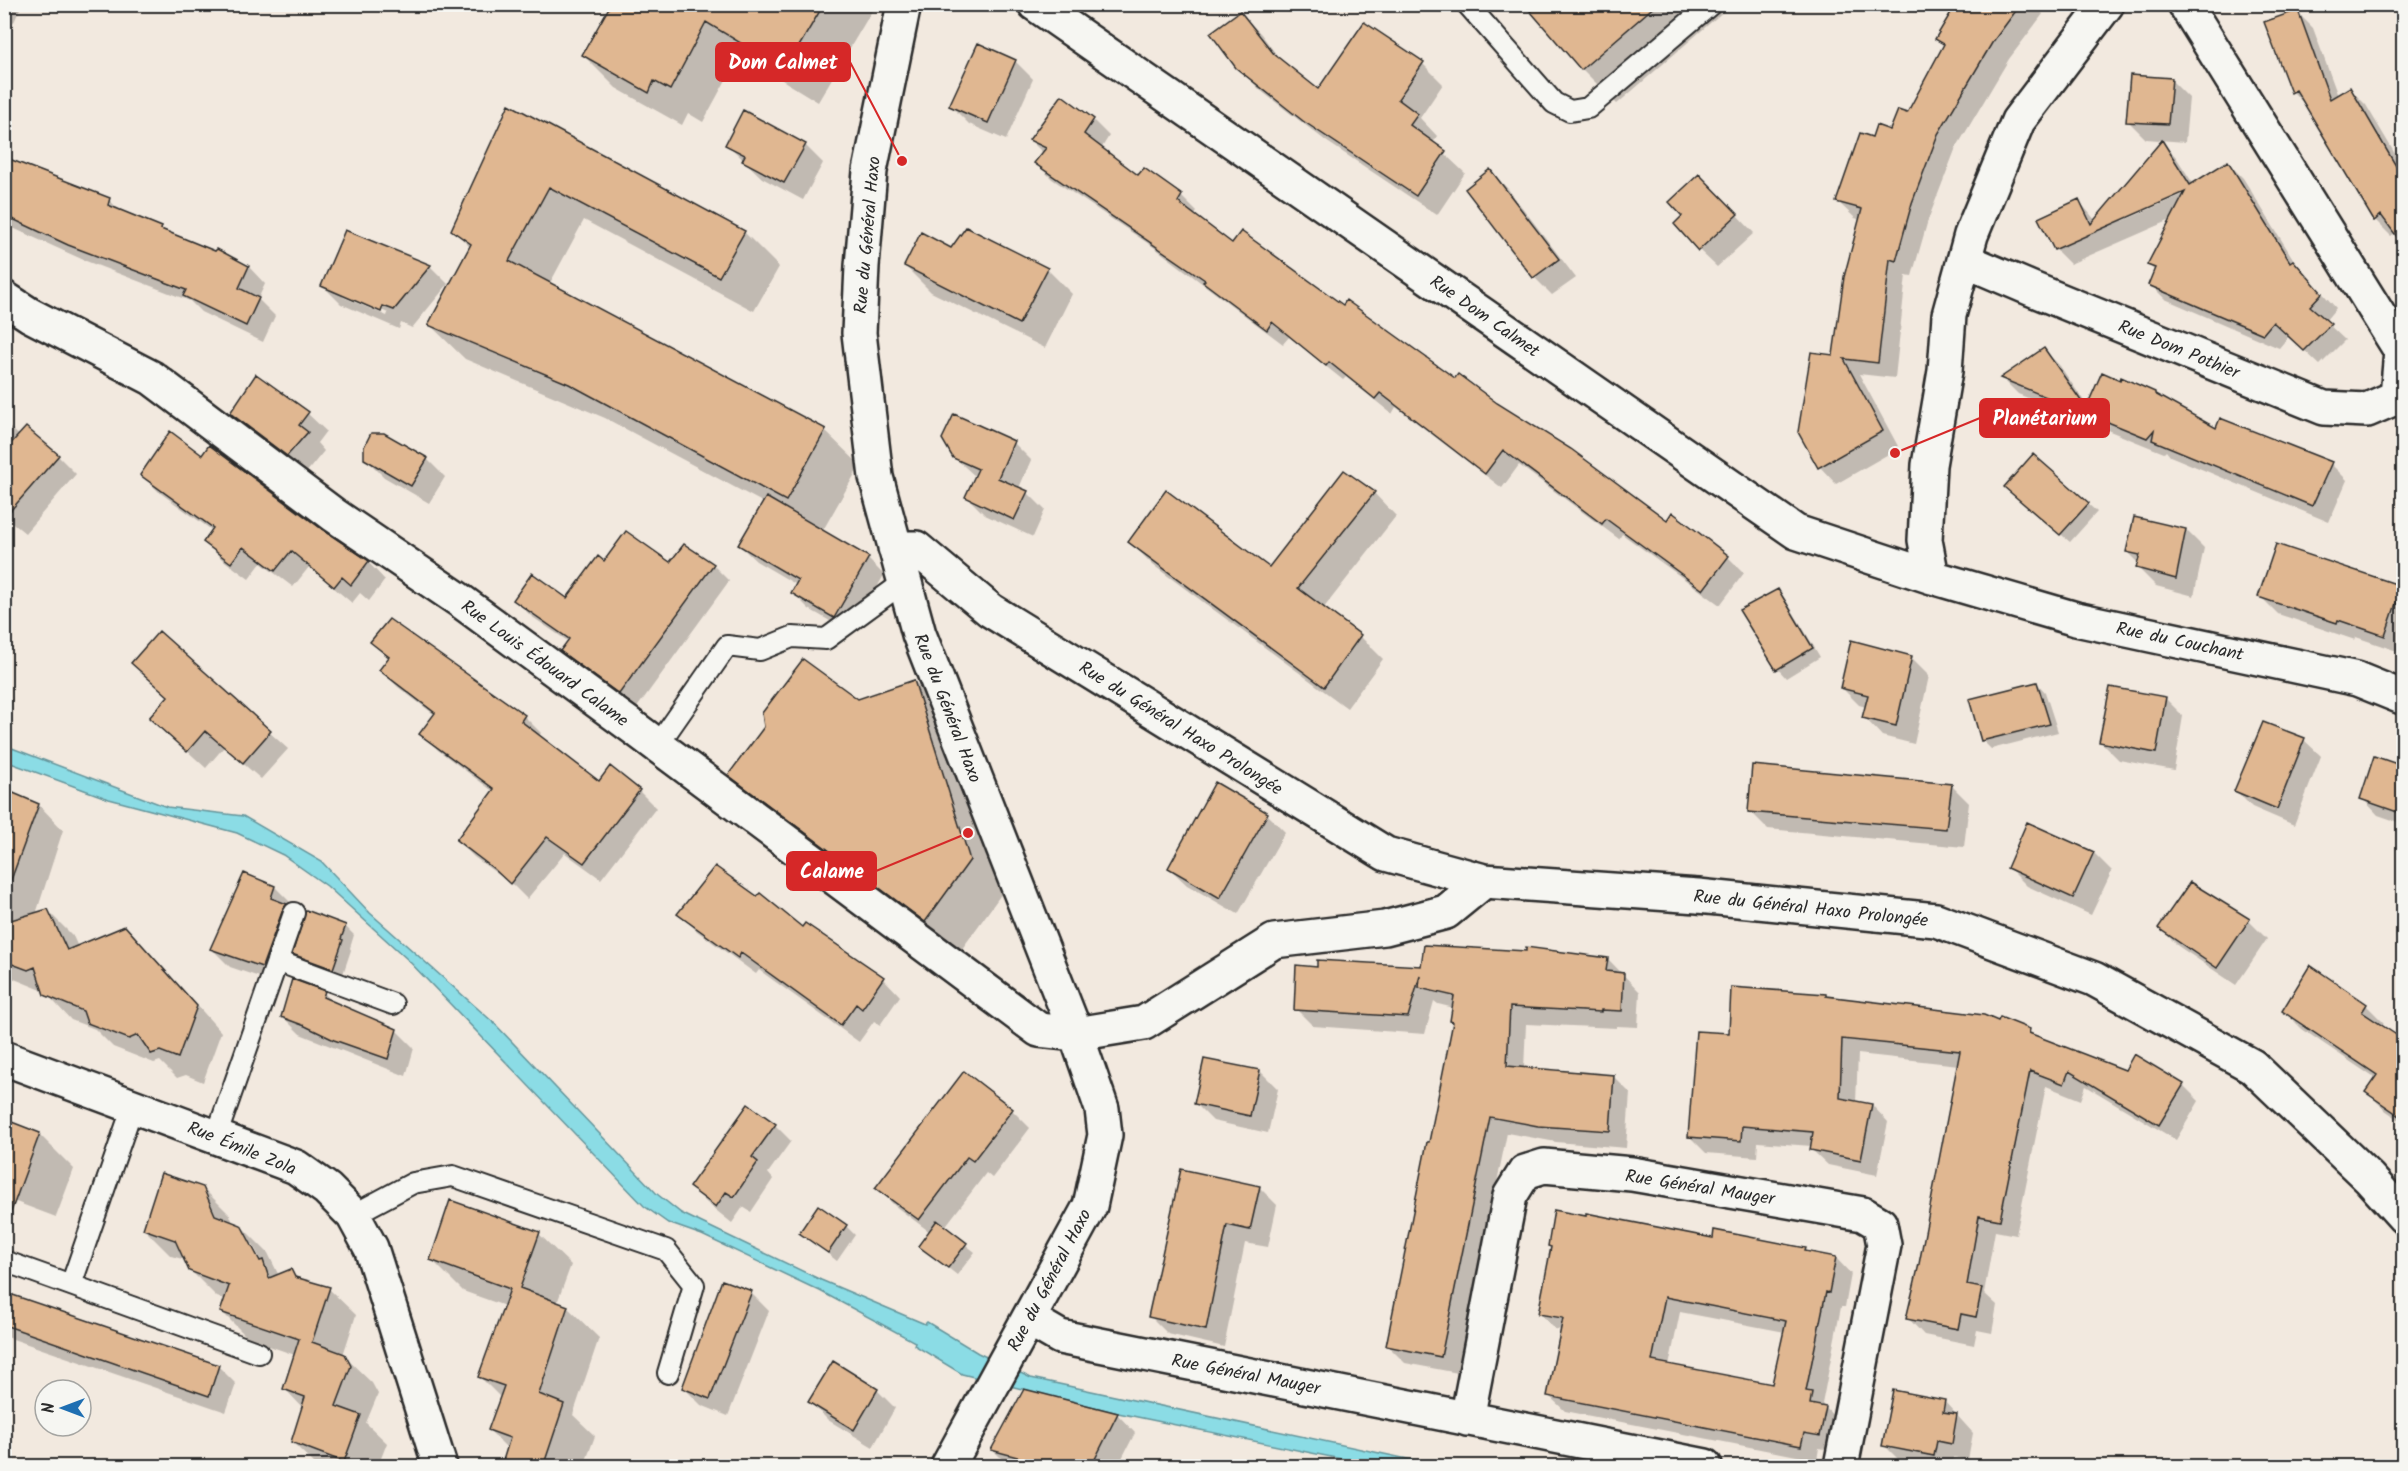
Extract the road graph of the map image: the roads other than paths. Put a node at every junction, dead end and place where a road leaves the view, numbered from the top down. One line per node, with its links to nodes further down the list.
1 (904, 4): 10 (street, Rue du Général Haxo)
2 (1035, 4): 11 (street, Rue Dom Calmet)
3 (1467, 4): 4 (lane)
4 (1711, 4)
5 (2107, 4): 7 (street)
6 (2186, 4): 9 (street, Rue Dom Pothier)
7 (1964, 260): 9 (street, Rue Dom Pothier); 11 (street)
8 (4, 298): 14 (street, Rue Louis Édouard Calame)
9 (2400, 400)
10 (895, 549): 12 (street, Rue du Général Haxo); 15 (street, Rue du Général Haxo Prolongée)
11 (1944, 581): 13 (street, Rue du Couchant)
12 (904, 582): 14 (lane); 19 (street, Rue du Général Haxo)
13 (2403, 698)
14 (658, 745): 19 (street, Rue Louis Édouard Calame)
15 (1484, 881): 19 (street); 24 (street, Rue du Général Haxo Prolongée)
16 (294, 913): 17 (lane)
17 (277, 961): 18 (lane); 22 (lane)
18 (393, 1004)
19 (1076, 1034): 27 (street, Rue du Général Haxo)
20 (4, 1058): 21 (street, Rue Émile Zola)
21 (134, 1106): 22 (street, Rue Émile Zola); 26 (lane)
22 (216, 1137): 23 (street, Rue Émile Zola)
23 (353, 1215): 29 (lane); 31 (street, Rue Émile Zola)
24 (2403, 1217)
25 (4, 1261): 26 (lane)
26 (71, 1285): 28 (lane)
27 (1029, 1318): 30 (street, Rue Général Mauger); 32 (street, Rue du Général Haxo)
28 (260, 1353)
29 (668, 1373)
30 (1467, 1419): 33 (street, Rue Général Mauger); 34 (street, Rue Général Mauger)
31 (440, 1467)
32 (948, 1467)
33 (1705, 1467)
34 (1841, 1467)

